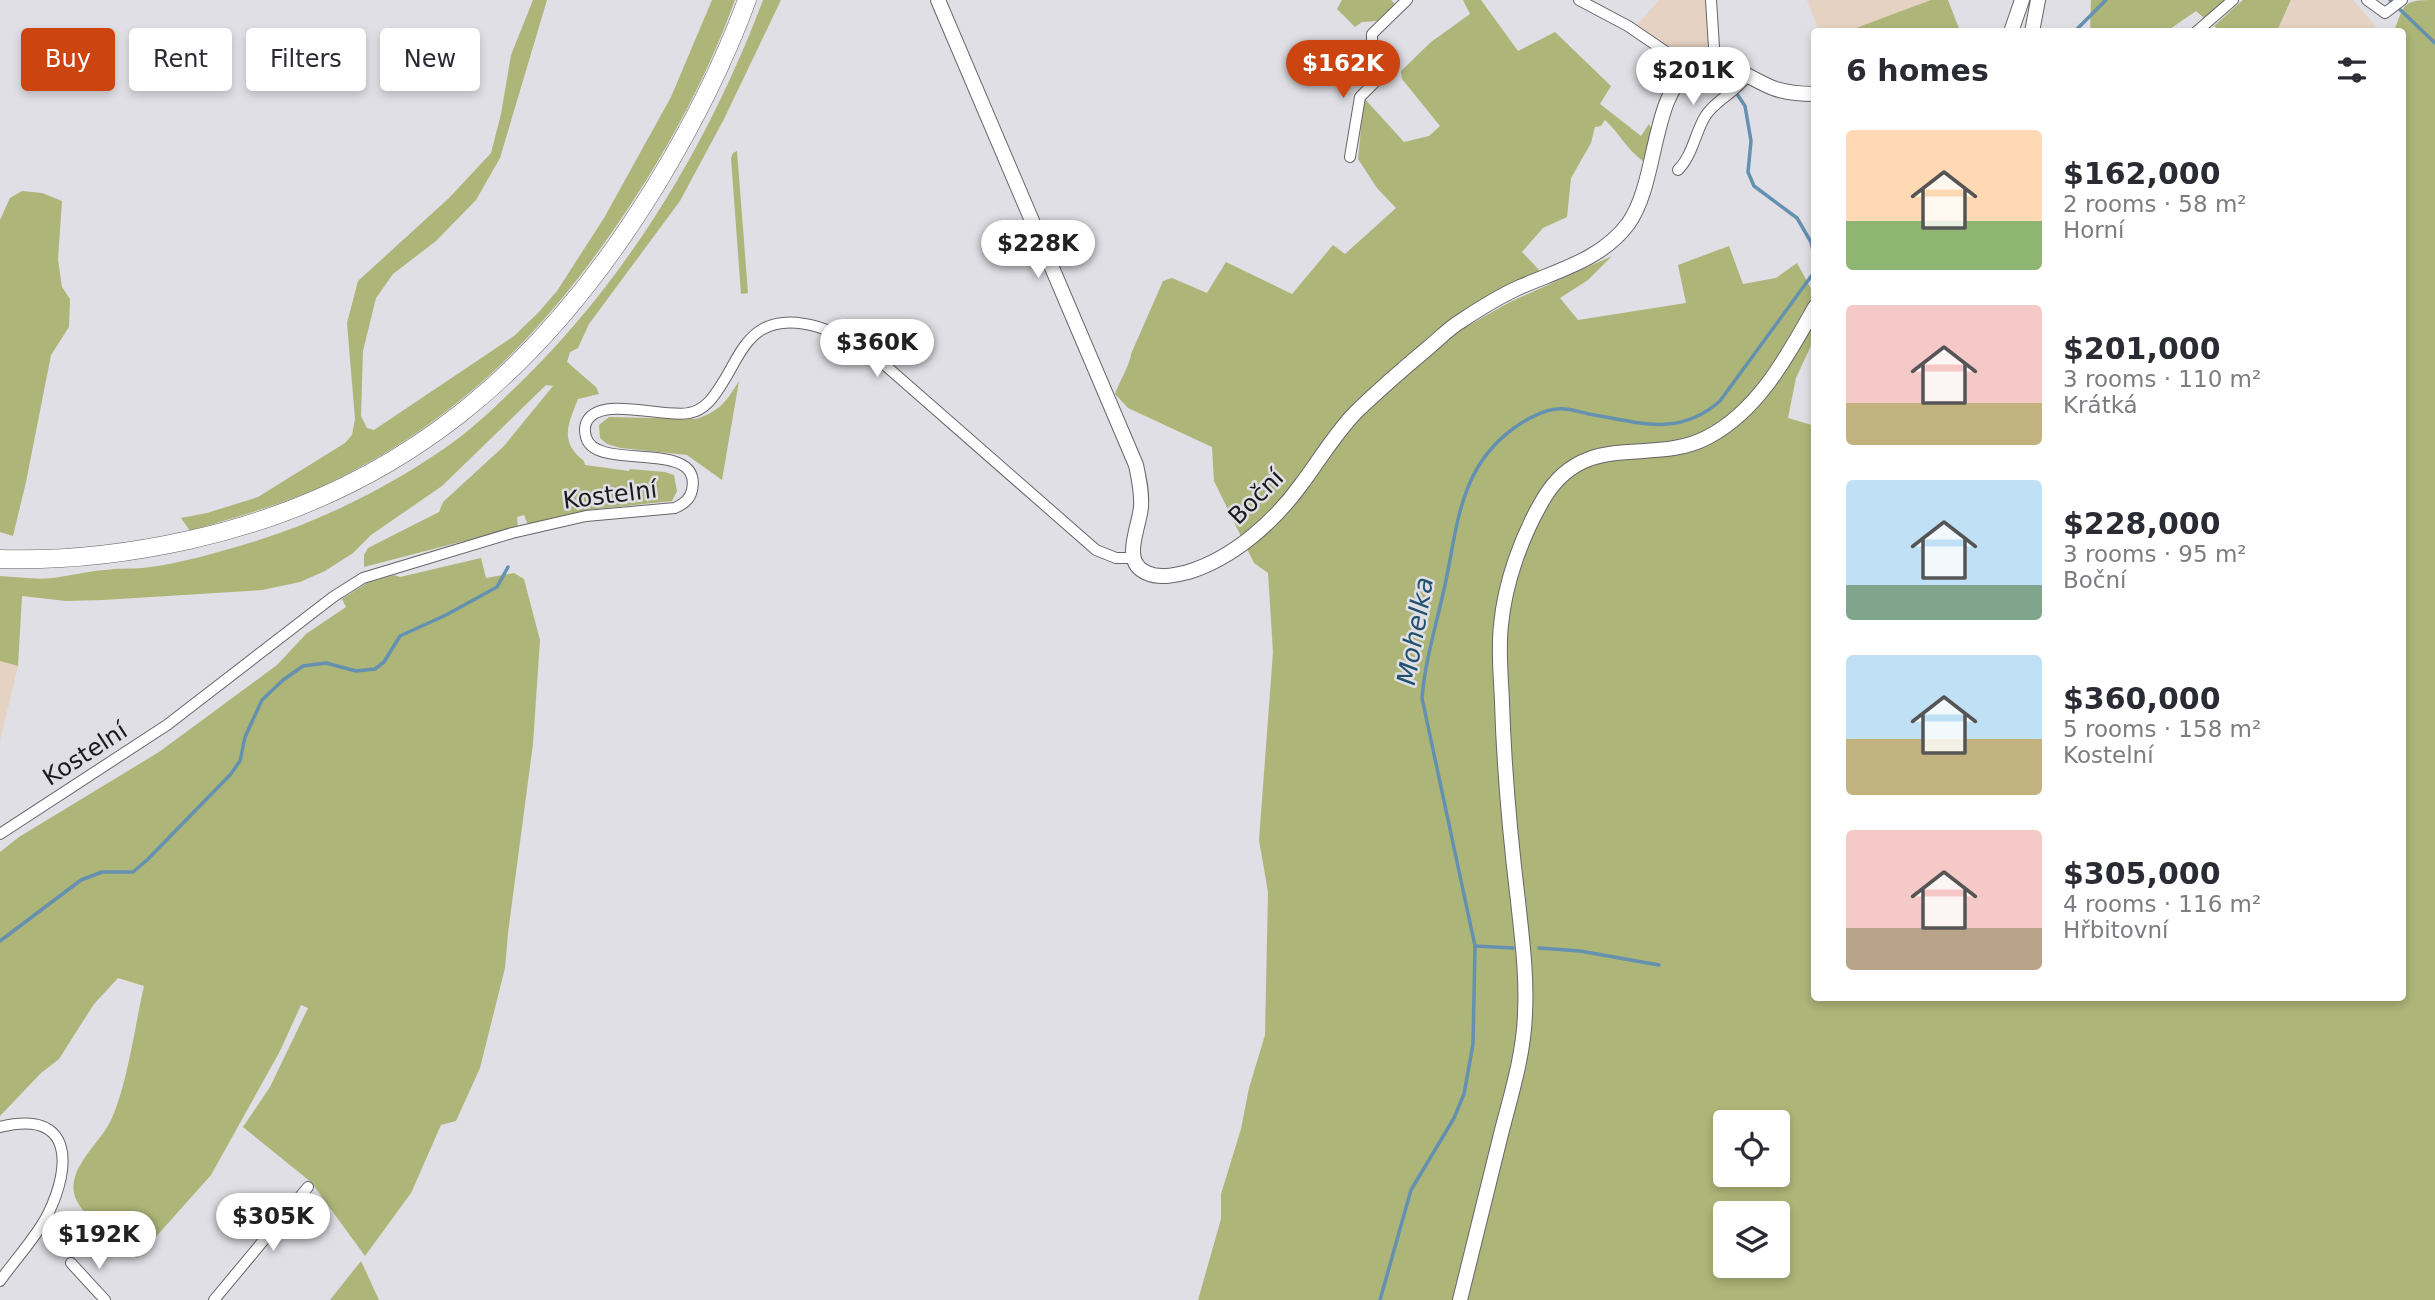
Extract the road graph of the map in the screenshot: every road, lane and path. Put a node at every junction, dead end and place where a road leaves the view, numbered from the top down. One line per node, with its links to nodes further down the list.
1 (747, 0): 22 (main road)
2 (938, 0): 21 (street)
3 (1407, 0): 18 (street)
4 (1579, 0): 15 (street)
5 (1711, 0): 14 (street)
6 (2022, 0): 11 (street)
7 (2038, 0): 12 (street)
8 (2233, 0): 13 (street)
9 (2367, 0): 10 (street)
10 (2402, 0)
11 (2012, 28)
12 (2033, 28)
13 (2201, 28)
14 (1715, 64): 15 (street); 16 (street)
15 (1691, 69): 21 (street, Boční)
16 (1747, 76): 17 (street); 19 (street)
17 (1811, 94)
18 (1350, 156)
19 (1678, 170)
20 (1811, 314): 30 (street)
21 (1133, 558): 23 (street, Kostelní)
22 (0, 559)
23 (0, 834)
24 (0, 1127): 27 (street)
25 (308, 1187): 29 (street)
26 (71, 1263): 28 (street)
27 (0, 1281)
28 (105, 1300)
29 (214, 1300)
30 (1460, 1300)

